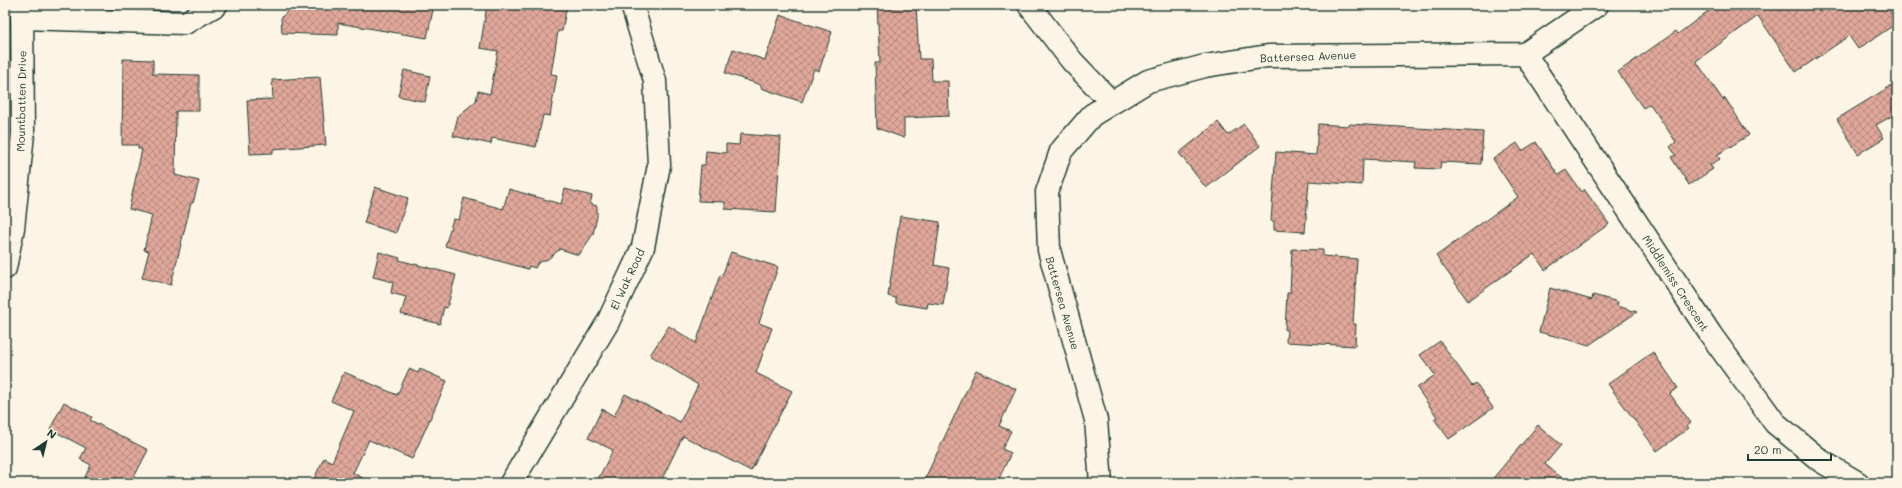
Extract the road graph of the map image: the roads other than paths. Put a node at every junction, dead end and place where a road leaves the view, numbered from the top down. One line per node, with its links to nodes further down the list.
1 (216, 5): 5 (street)
2 (632, 5): 9 (street, El Wak Road)
3 (1029, 5): 7 (street)
4 (1597, 5): 6 (street)
5 (22, 11): 8 (street, Mountbatten Drive)
6 (1525, 54): 7 (street, Battersea Avenue); 11 (street, Middlemiss Crescent)
7 (1112, 103): 10 (street, Battersea Avenue)
8 (5, 268)
9 (511, 483)
10 (1101, 483)
11 (1858, 483)

